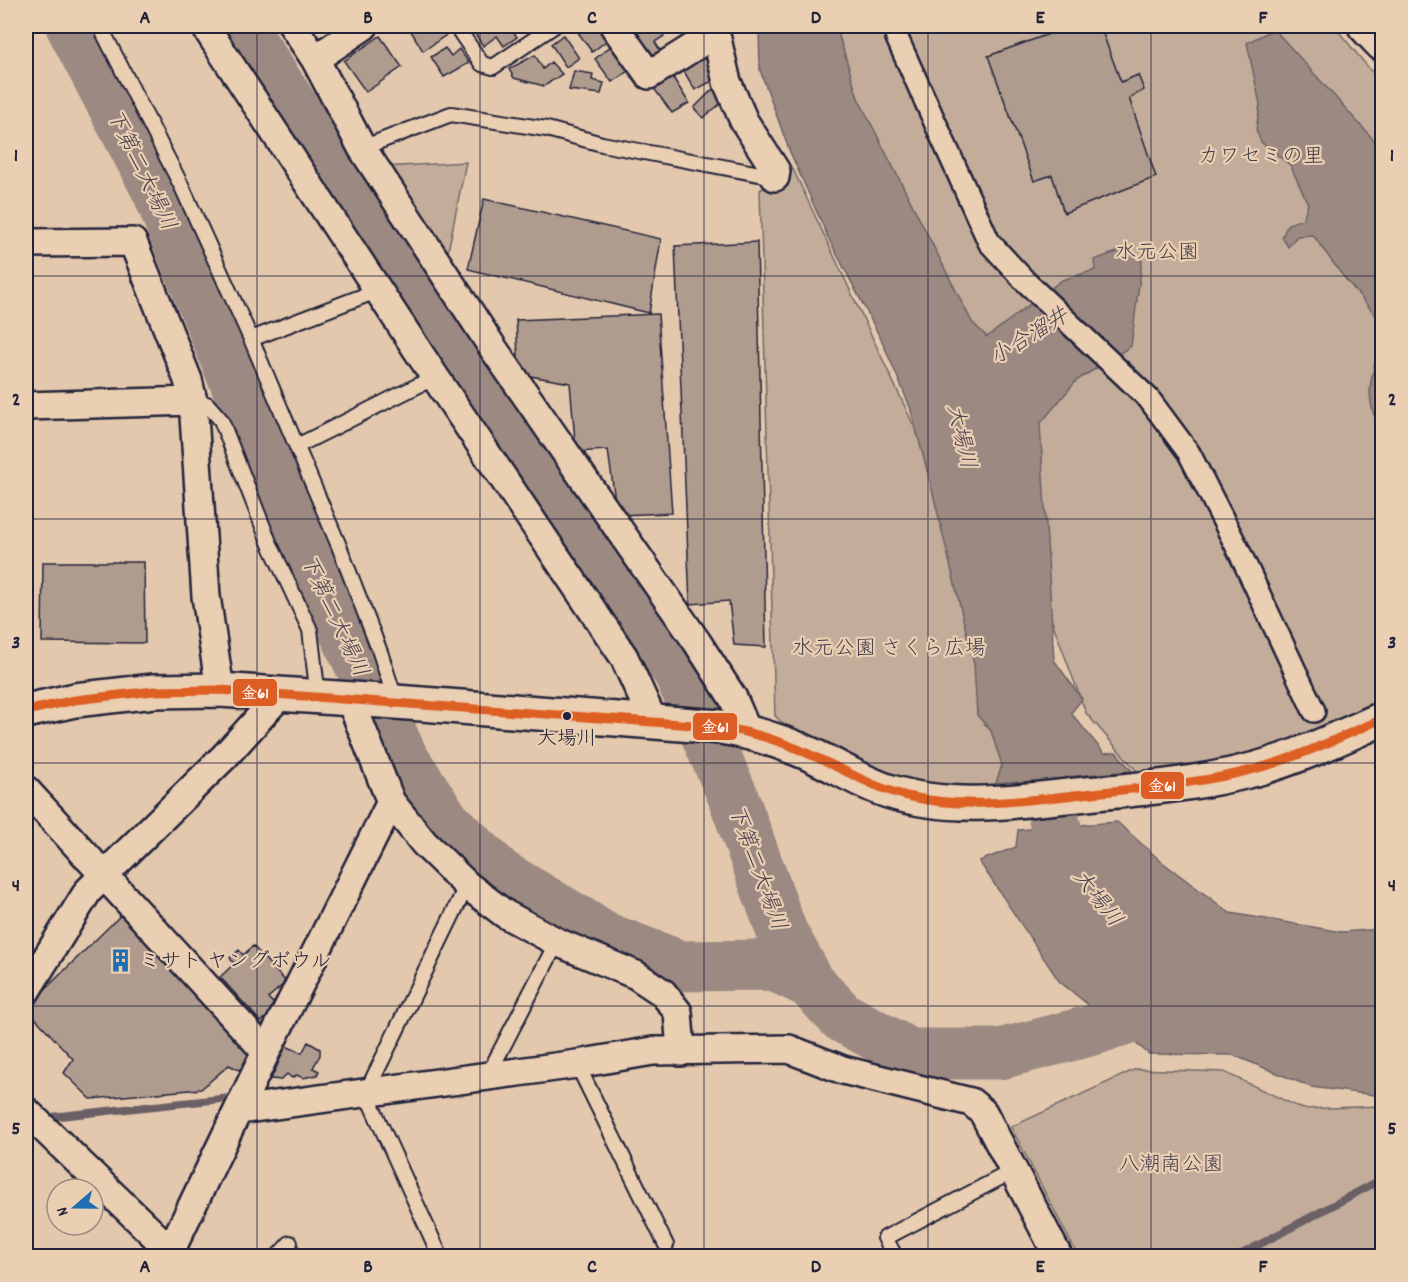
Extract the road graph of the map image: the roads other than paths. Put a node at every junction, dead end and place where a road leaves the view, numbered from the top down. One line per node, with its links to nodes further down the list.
1 (100, 26): 17 (lane)
2 (205, 26): 16 (street)
3 (293, 26): 12 (street)
4 (364, 26): 12 (street)
5 (456, 26): 6 (lane)
6 (554, 26)
7 (614, 26): 10 (street)
8 (895, 26): 27 (street)
9 (1365, 26): 11 (main road)
10 (715, 29): 14 (street)
11 (1383, 44)
12 (315, 59): 13 (street)
13 (362, 148): 14 (lane); 30 (street)
14 (775, 177)
15 (26, 243): 19 (street)
16 (379, 290): 17 (lane); 18 (street)
17 (251, 339): 21 (lane)
18 (435, 377): 21 (lane); 29 (street)
19 (193, 401): 20 (street); 22 (street); 24 (lane)
20 (26, 406)
21 (297, 446): 25 (lane)
22 (220, 690): 23 (main road); 26 (main road)
23 (280, 695): 24 (main road); 33 (street)
24 (342, 699): 25 (main road); 32 (street)
25 (396, 702): 29 (main road)
26 (26, 711)
27 (1314, 711)
28 (1383, 719): 30 (main road)
29 (657, 723): 30 (main road)
30 (733, 730)
31 (26, 790): 33 (street)
32 (391, 802): 34 (street); 37 (street)
33 (105, 875): 36 (street); 37 (street)
34 (467, 885): 35 (street); 41 (lane)
35 (557, 942): 38 (street); 40 (lane)
36 (26, 991)
37 (266, 1052): 42 (street)
38 (681, 1052): 39 (street); 44 (street)
39 (577, 1064): 40 (street); 46 (lane)
40 (488, 1075): 41 (street)
41 (366, 1093): 42 (street); 49 (lane)
42 (239, 1110): 47 (street)
43 (26, 1111): 47 (street)
44 (1013, 1171): 50 (lane); 51 (street)
45 (291, 1243): 48 (lane)
46 (666, 1245)
47 (172, 1255)
48 (278, 1257)
49 (440, 1257)
50 (895, 1257)
51 (1058, 1257)

